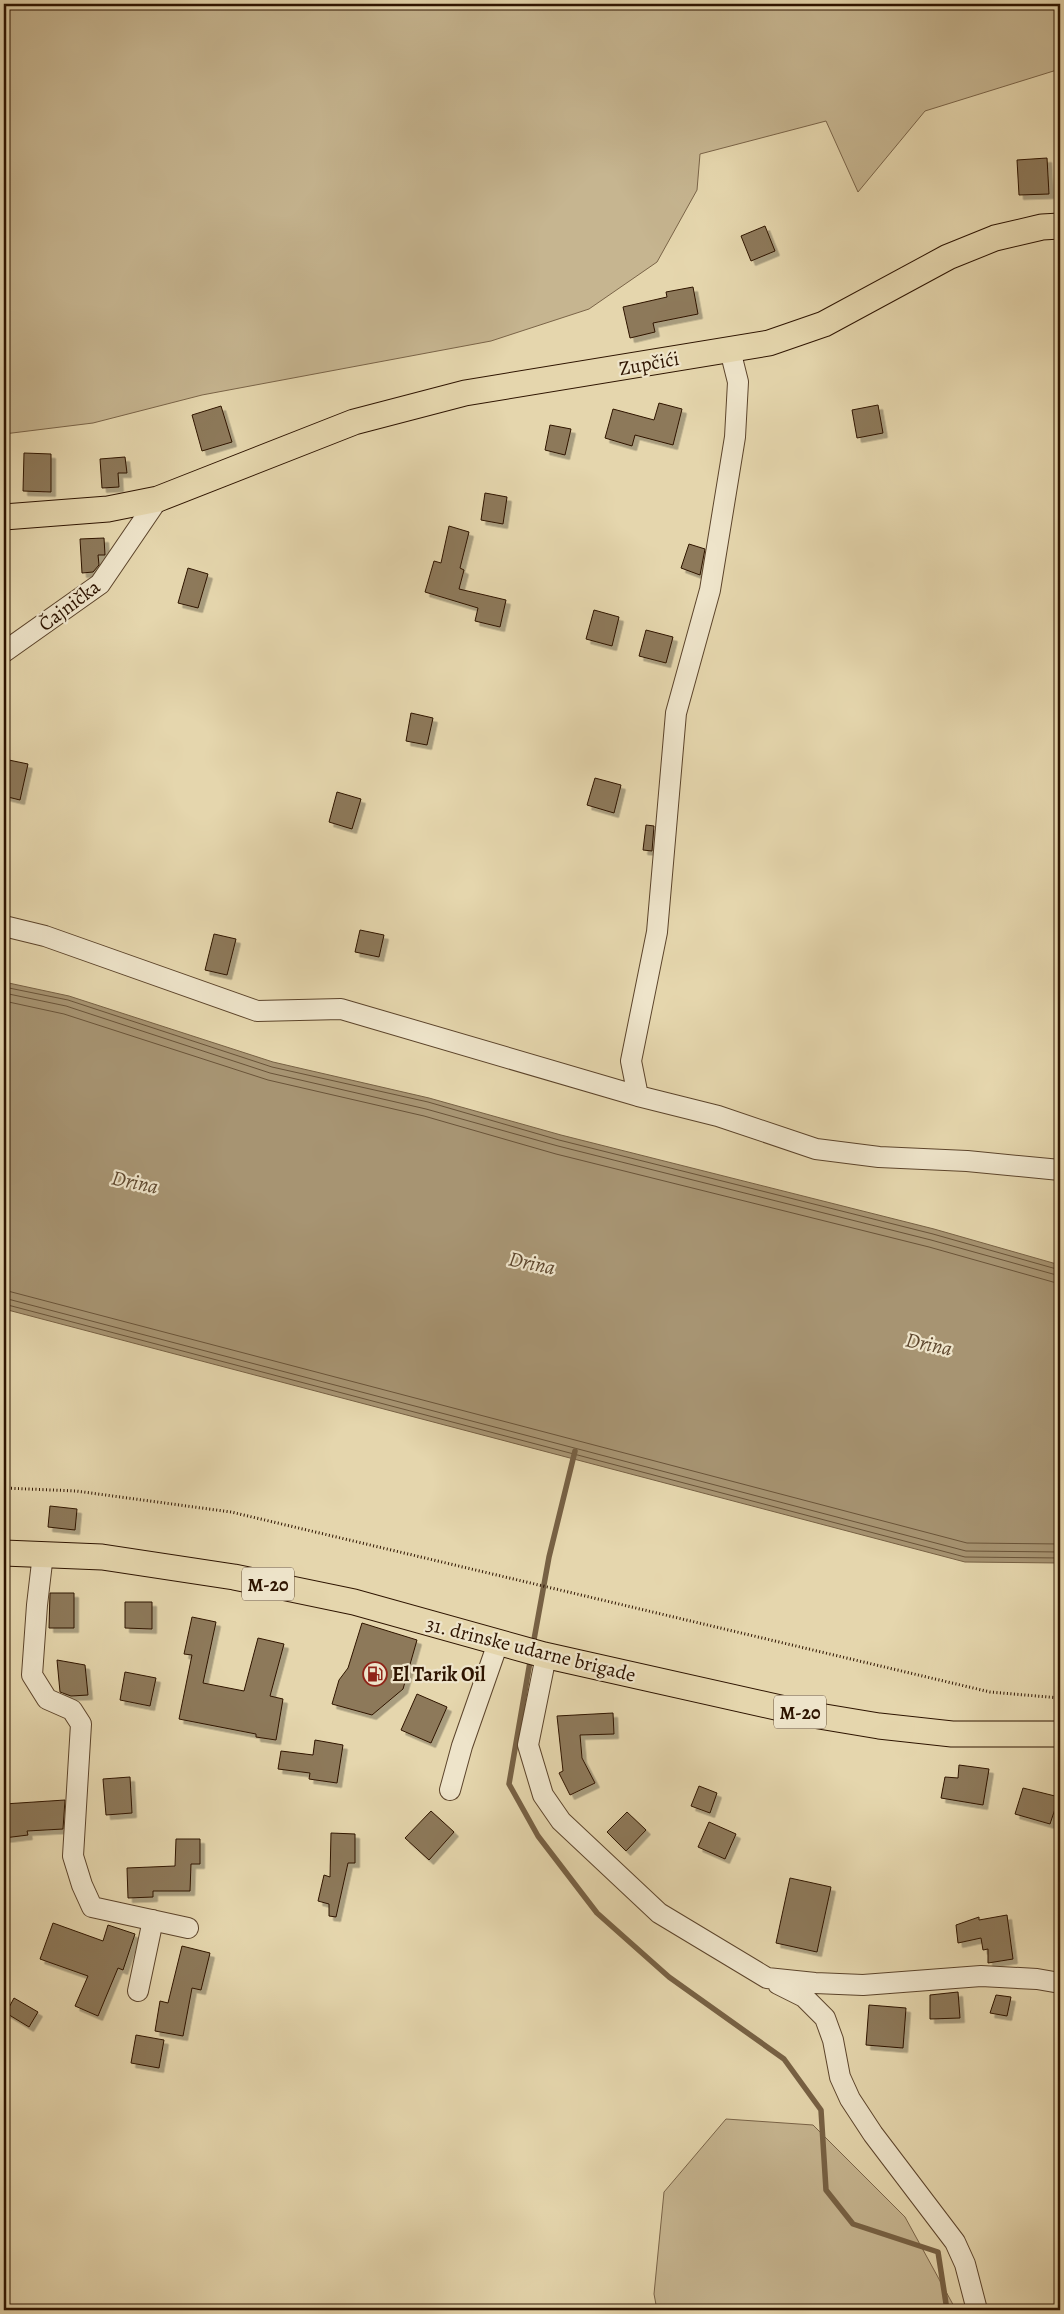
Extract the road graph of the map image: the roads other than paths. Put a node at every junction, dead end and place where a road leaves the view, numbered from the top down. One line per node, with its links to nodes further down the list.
1 (1060, 226): 2 (main road, Zupčići)
2 (730, 350): 3 (main road, Zupčići); 7 (street)
3 (158, 499): 4 (main road); 5 (street, Čajnička)
4 (4, 517)
5 (4, 652)
6 (4, 926): 7 (street)
7 (638, 1096): 8 (street)
8 (1060, 1170)
9 (4, 1553): 10 (main road, 31. drinske udarne brigade / M-20)
10 (43, 1554): 11 (main road, 31. drinske udarne brigade / M-20); 15 (street)
11 (498, 1643): 12 (main road, 31. drinske udarne brigade / M-20); 14 (street)
12 (538, 1654): 13 (main road, 31. drinske udarne brigade / M-20); 17 (street)
13 (1060, 1734)
14 (450, 1790)
15 (154, 1920): 16 (street); 19 (street)
16 (188, 1928)
17 (767, 1978): 18 (street); 20 (street)
18 (1060, 1983)
19 (138, 1991)
20 (977, 2310)

